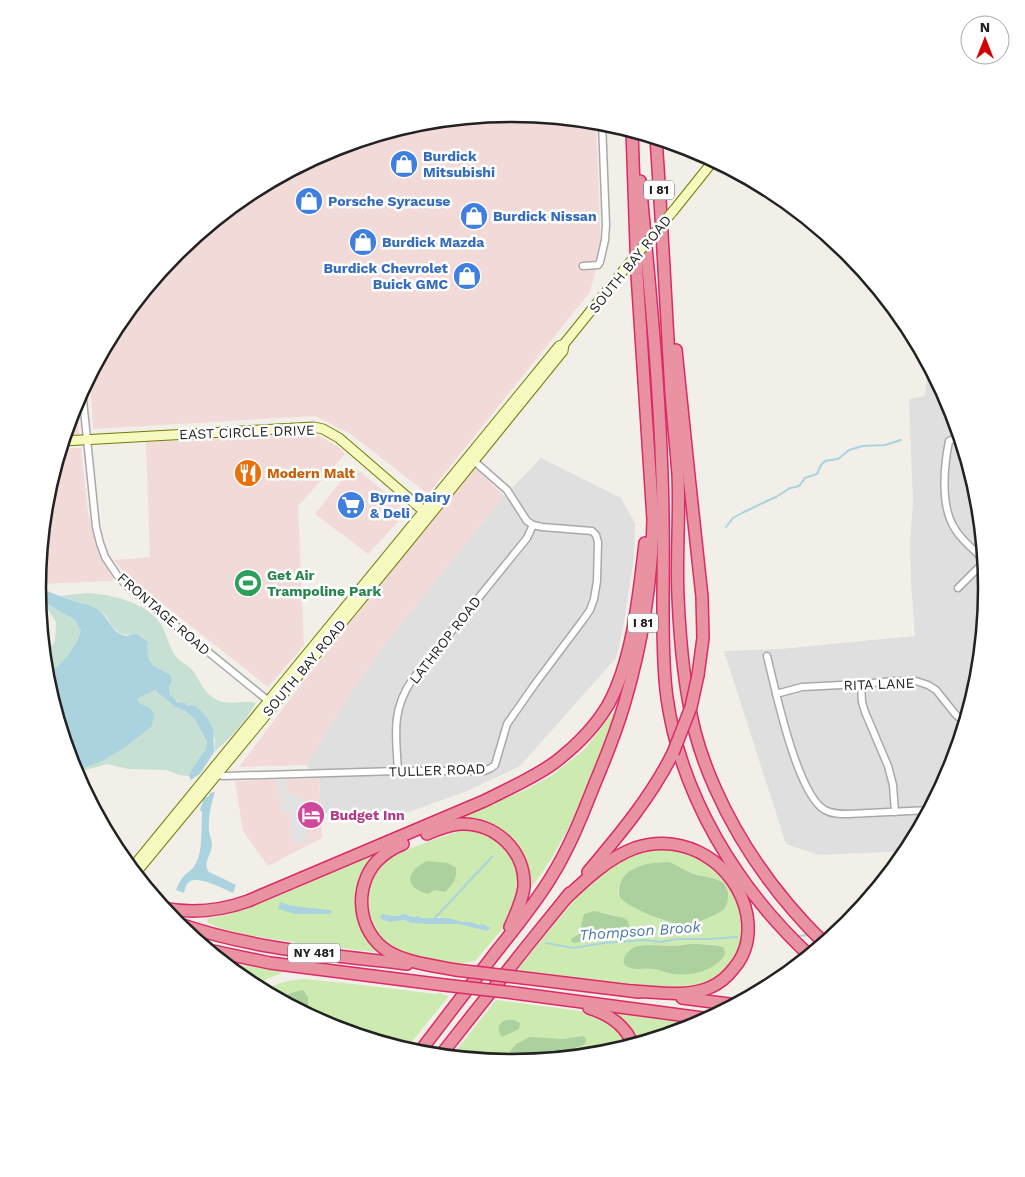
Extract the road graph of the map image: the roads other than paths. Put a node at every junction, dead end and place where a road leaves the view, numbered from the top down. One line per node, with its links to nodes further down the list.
1 (602, 131): 7 (street)
2 (632, 138): 14 (highway, I 81)
3 (637, 139): 35 (highway)
4 (656, 145): 6 (highway, I 81)
5 (709, 166): 8 (street, SOUTH BAY ROAD, bridge)
6 (663, 241): 31 (highway, I 81, bridge); 34 (highway)
7 (584, 266)
8 (564, 344): 13 (street, SOUTH BAY ROAD); 15 (street, SOUTH BAY ROAD)
9 (84, 406): 10 (street, FRONTAGE ROAD)
10 (87, 439): 12 (street, EAST CIRCLE DRIVE); 15 (street, EAST CIRCLE DRIVE); 23 (street, FRONTAGE ROAD)
11 (954, 439): 17 (street)
12 (71, 440)
13 (474, 461): 15 (street, SOUTH BAY ROAD); 16 (street)
14 (652, 489): 32 (highway); 36 (highway, I 81)
15 (426, 514): 23 (street, SOUTH BAY ROAD)
16 (533, 525): 25 (street, LATHROP ROAD); 25 (street, TULLER ROAD)
17 (977, 553)
18 (978, 567): 19 (street)
19 (958, 588)
20 (767, 656): 22 (street)
21 (861, 684): 22 (street, RITA LANE); 24 (street, RITA LANE); 28 (street)
22 (776, 694): 28 (street)
23 (271, 703): 26 (street, SOUTH BAY ROAD)
24 (960, 718)
25 (398, 771): 26 (street, TULLER ROAD)
26 (214, 773): 29 (street, SOUTH BAY ROAD); 30 (street, SOUTH BAY ROAD)
27 (922, 810): 28 (street)
28 (895, 812)
29 (136, 863)
30 (140, 868)
31 (565, 900): 39 (highway); 45 (highway, I 81)
32 (176, 911)
33 (193, 928): 38 (highway, NY 481)
34 (820, 939)
35 (805, 951)
36 (496, 953): 38 (highway); 44 (highway, I 81)
37 (225, 955): 40 (highway, NY 481, bridge)
38 (456, 970): 39 (highway, NY 481, bridge)
39 (632, 991): 41 (highway, NY 481)
40 (554, 998): 42 (highway, NY 481); 43 (highway)
41 (725, 1003)
42 (696, 1017)
43 (630, 1040)
44 (424, 1046)
45 (445, 1050)

